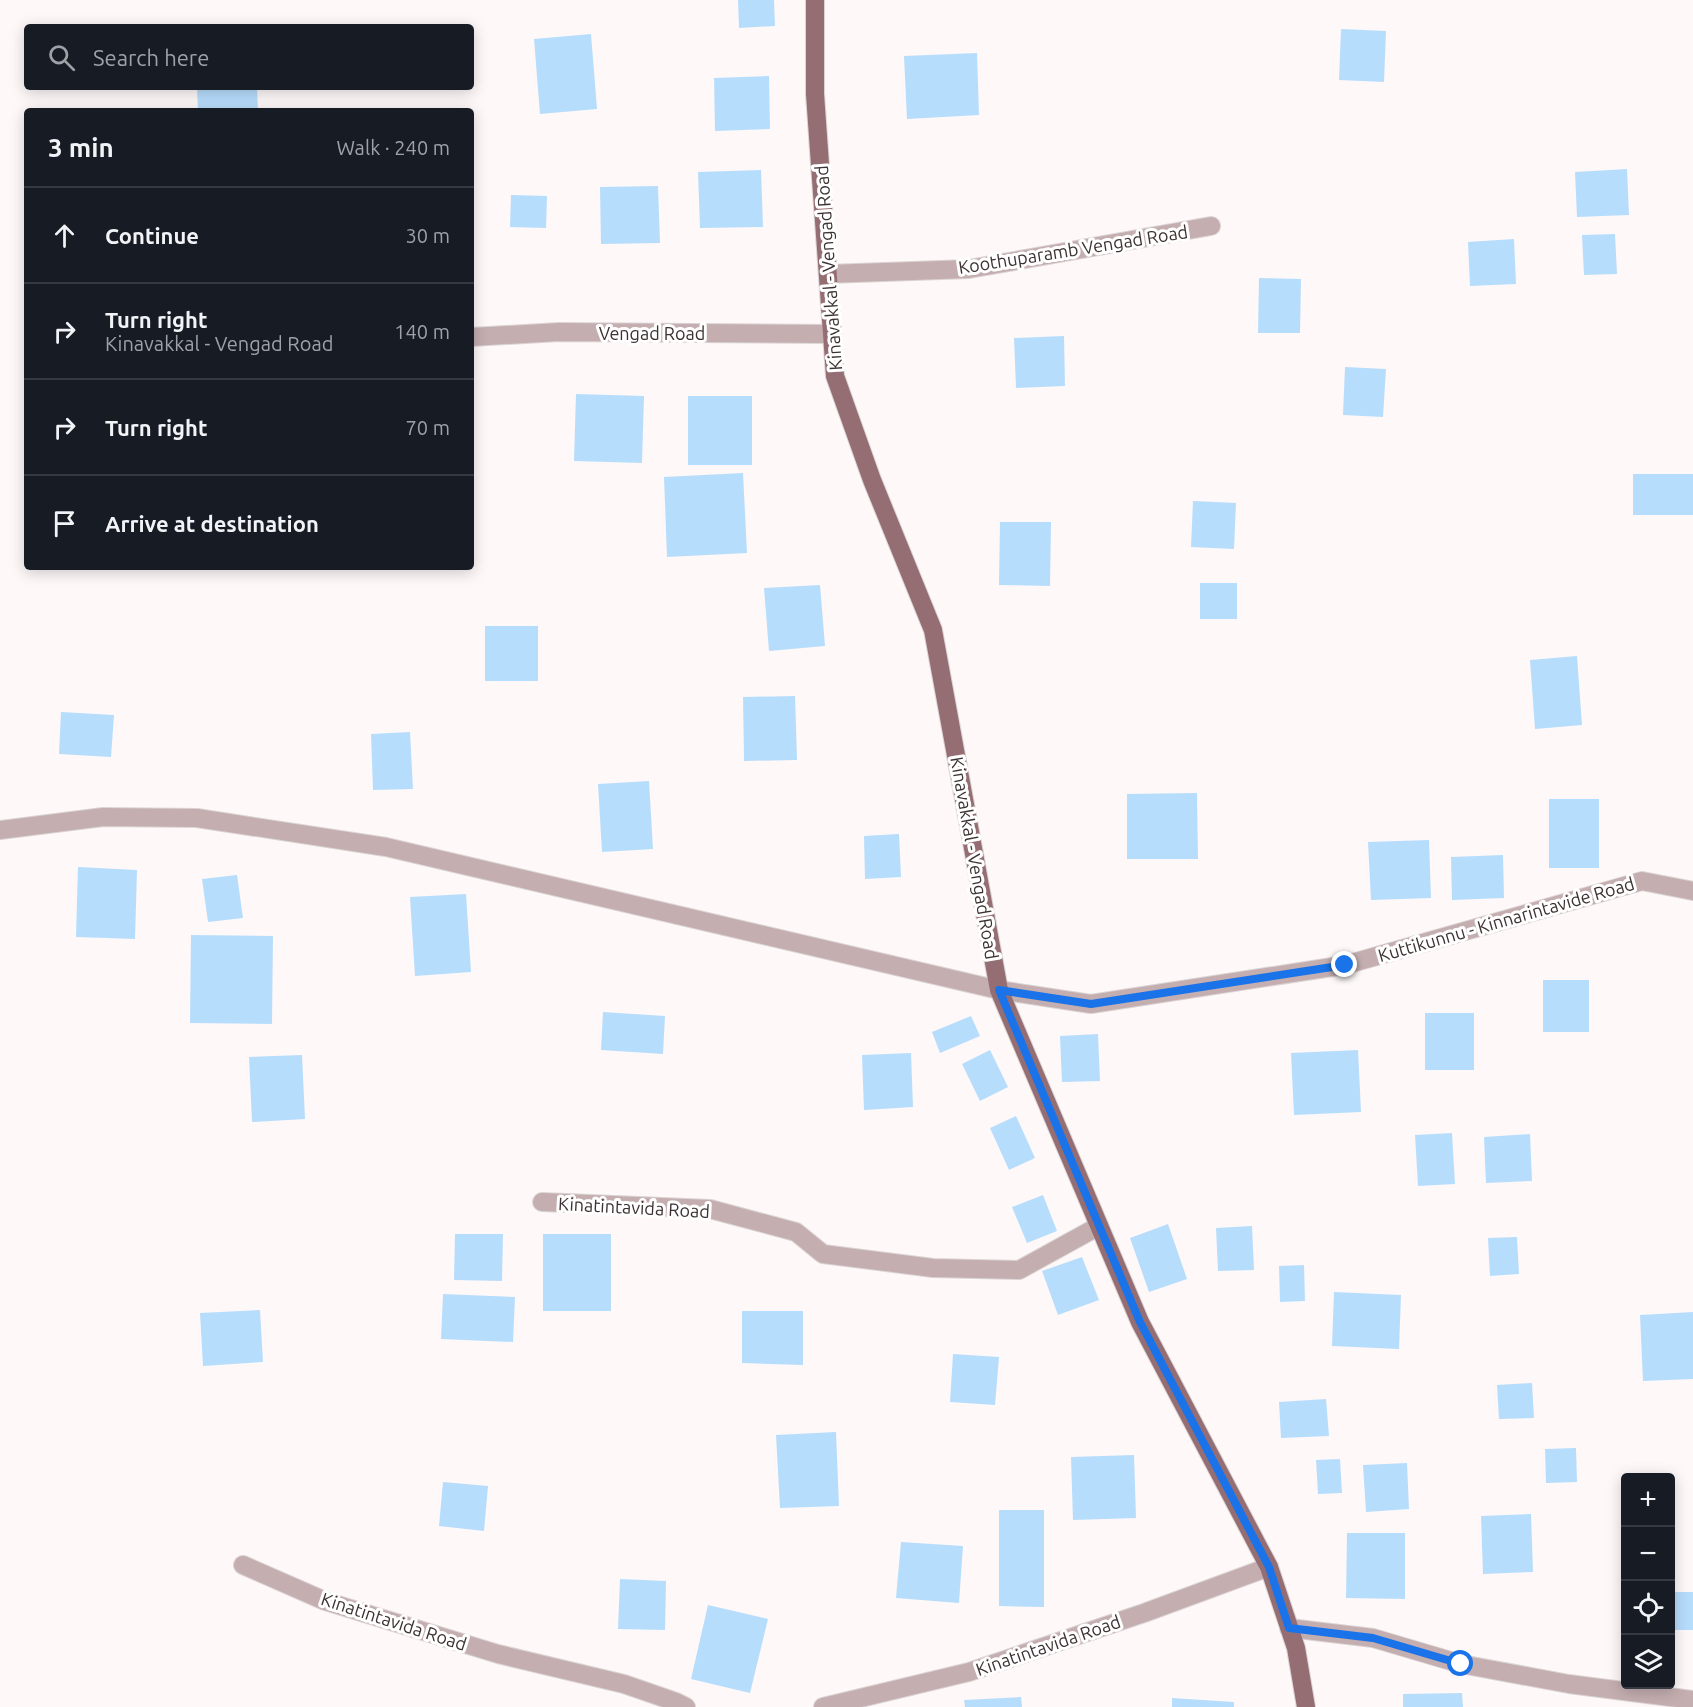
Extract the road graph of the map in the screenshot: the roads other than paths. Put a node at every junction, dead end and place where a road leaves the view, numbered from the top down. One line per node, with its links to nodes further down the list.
1 (815, 0): 3 (main road, Kinavakkal - Vengad Road)
2 (1211, 226): 3 (street, Koothuparamb Vengad Road)
3 (828, 274): 4 (main road, Kinavakkal - Vengad Road)
4 (832, 334): 5 (street, Vengad Road); 8 (main road, Kinavakkal - Vengad Road)
5 (474, 337)
6 (0, 830): 8 (street, Kuttikunnu - Kinnarintavide Road)
7 (1693, 891): 8 (street, Kuttikunnu - Kinnarintavide Road)
8 (999, 990): 10 (main road, Kinavakkal - Vengad Road)
9 (542, 1202): 10 (street, Kinatintavida Road)
10 (1099, 1226): 12 (main road, Kinavakkal - Vengad Road)
11 (243, 1565): 15 (street, Kinatintavida Road)
12 (1269, 1567): 13 (main road, Kinavakkal - Vengad Road); 16 (street, Kinatintavida Road)
13 (1289, 1628): 14 (street); 17 (main road, Kinavakkal - Vengad Road)
14 (1693, 1700)
15 (686, 1707)
16 (823, 1707)
17 (1306, 1707)

